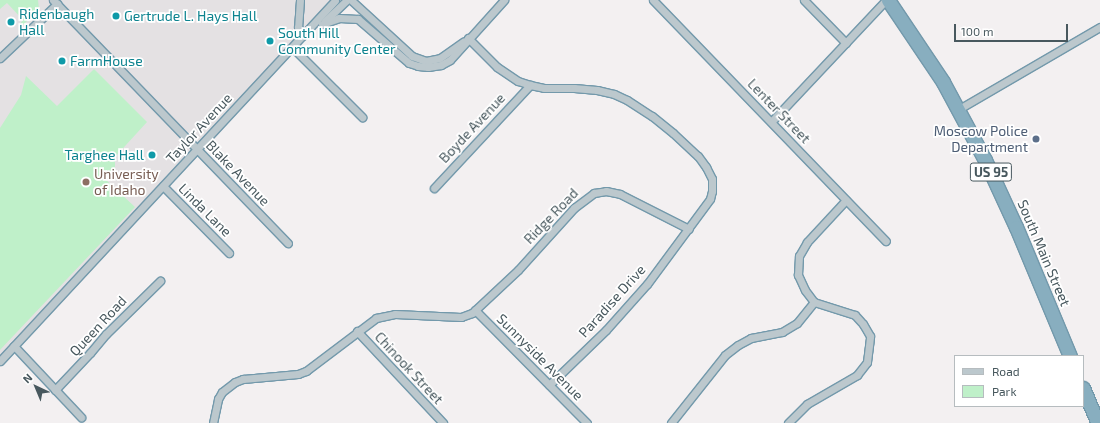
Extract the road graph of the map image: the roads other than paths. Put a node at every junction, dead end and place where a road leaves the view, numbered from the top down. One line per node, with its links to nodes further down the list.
1 (300, 0): 13 (street)
2 (339, 0): 10 (street, Taylor Avenue)
3 (347, 0): 11 (street, Taylor Avenue)
4 (351, 0): 14 (street)
5 (504, 0): 14 (street)
6 (653, 0): 21 (street, Lenter Street)
7 (804, 0): 15 (street)
8 (887, 0): 15 (street); 19 (highway, South Main Street / US 95)
9 (55, 2): 17 (street); 22 (street, Blake Avenue)
10 (333, 2): 13 (street, Taylor Avenue)
11 (322, 24): 13 (street, Taylor Avenue); 14 (street)
12 (1100, 27): 19 (street)
13 (304, 36): 16 (street, Taylor Avenue)
14 (468, 38): 18 (street)
15 (846, 43): 21 (street)
16 (293, 48): 20 (street); 22 (street, Taylor Avenue)
17 (0, 58)
18 (530, 85): 24 (street, Boyde Avenue); 26 (street)
19 (959, 109): 35 (highway, South Main Street / US 95)
20 (362, 116)
21 (772, 121): 25 (street, Lenter Street)
22 (197, 150): 23 (street, Taylor Avenue); 28 (street, Blake Avenue)
23 (162, 186): 29 (street, Linda Lane); 34 (street, Taylor Avenue)
24 (434, 188)
25 (846, 200): 27 (street, Lenter Street); 31 (street)
26 (689, 229): 32 (street, Ridge Road); 37 (street, Paradise Drive)
27 (886, 241)
28 (288, 244)
29 (229, 253)
30 (160, 281): 38 (street, Queen Road)
31 (814, 302): 44 (street); 45 (street)
32 (475, 310): 33 (street, Ridge Road); 37 (street, Sunnyside Avenue)
33 (357, 331): 41 (street, Ridge Road); 42 (street, Chinook Street)
34 (14, 346): 36 (street, Taylor Avenue); 38 (street)
35 (1070, 355)
36 (0, 361)
37 (549, 385): 43 (street, Sunnyside Avenue)
38 (55, 390): 40 (street)
39 (1084, 390): 46 (highway)
40 (81, 417)
41 (213, 423)
42 (443, 423)
43 (587, 423)
44 (671, 423)
45 (788, 423)
46 (1098, 423)

